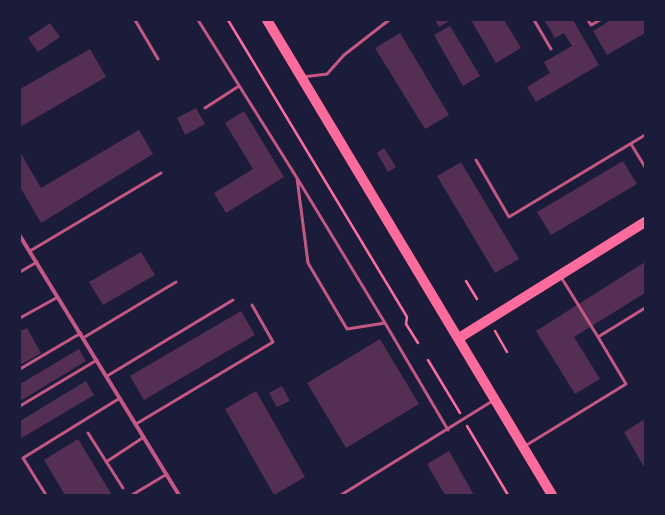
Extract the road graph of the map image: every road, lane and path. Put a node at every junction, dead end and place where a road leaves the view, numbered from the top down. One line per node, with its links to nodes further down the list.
1 (135, 20): 10 (lane)
2 (198, 20): 12 (lane)
3 (228, 20): 40 (path)
4 (267, 20): 11 (main road)
5 (389, 20): 11 (lane)
6 (534, 20): 9 (lane)
7 (588, 20): 8 (lane)
8 (600, 20)
9 (551, 49)
10 (158, 59)
11 (301, 77): 39 (main road)
12 (239, 86): 13 (lane); 19 (lane)
13 (205, 108)
14 (645, 135): 15 (lane)
15 (631, 144): 16 (lane); 17 (lane)
16 (476, 160)
17 (645, 167)
18 (161, 173): 22 (lane)
19 (297, 178): 34 (lane); 34 (lane)
20 (645, 222): 25 (main road)
21 (20, 236): 22 (street)
22 (30, 251): 23 (street)
23 (36, 262): 24 (lane); 28 (street)
24 (20, 272)
25 (560, 275): 37 (lane); 39 (main road)
26 (466, 281): 29 (path)
27 (176, 282): 38 (lane)
28 (58, 296): 33 (lane); 36 (street)
29 (477, 299)
30 (233, 300): 45 (lane)
31 (252, 305): 50 (lane)
32 (645, 308): 37 (lane)
33 (20, 318)
34 (385, 323): 51 (lane)
35 (495, 331): 41 (path)
36 (80, 333): 38 (street); 44 (lane)
37 (598, 337): 54 (lane)
38 (83, 338): 42 (street)
39 (459, 338): 47 (main road)
40 (418, 343)
41 (507, 352)
42 (97, 360): 45 (street); 48 (lane)
43 (428, 360): 49 (path)
44 (20, 369)
45 (107, 376): 46 (street)
46 (120, 398): 50 (street); 58 (lane)
47 (495, 399): 49 (lane); 54 (main road)
48 (20, 406)
49 (464, 420): 51 (lane); 62 (path)
50 (136, 424): 53 (street)
51 (448, 430): 61 (lane)
52 (88, 433): 55 (lane)
53 (144, 437): 55 (lane); 56 (street)
54 (523, 446): 63 (main road)
55 (106, 462): 57 (lane)
56 (167, 474): 59 (lane); 60 (street)
57 (123, 488)
58 (46, 495)
59 (132, 495)
60 (180, 495)
61 (341, 495)
62 (508, 495)
63 (552, 495)

